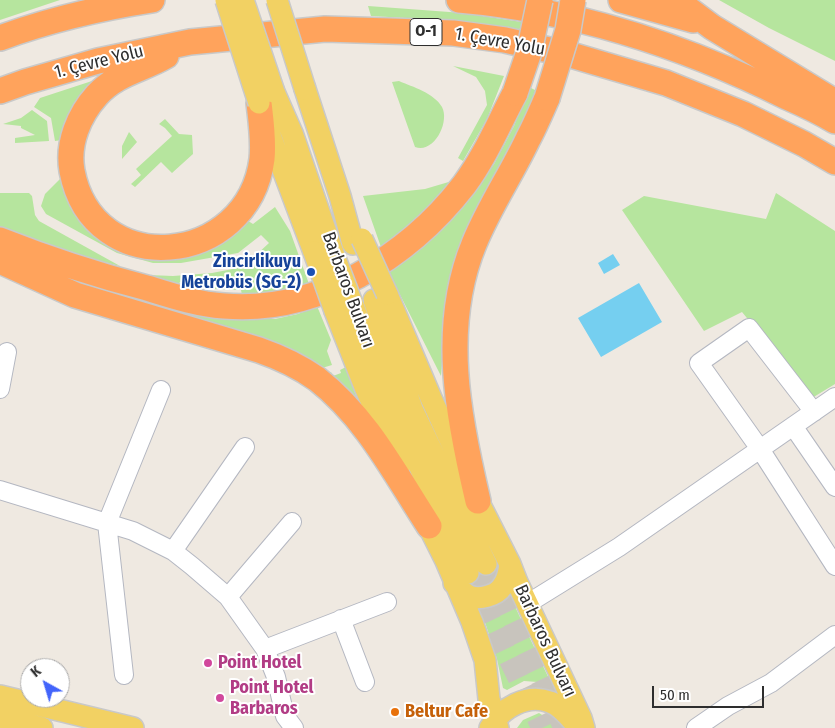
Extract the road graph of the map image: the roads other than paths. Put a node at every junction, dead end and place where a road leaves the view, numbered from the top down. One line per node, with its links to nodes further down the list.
1 (152, 0): 11 (highway)
2 (226, 0): 14 (main road, bridge)
3 (243, 0): 14 (main road, Barbaros Bulvarı, bridge)
4 (278, 0): 20 (main road, Barbaros Bulvarı, bridge)
5 (459, 0): 16 (highway, 1. Çevre Yolu / O-1)
6 (540, 0): 18 (highway, bridge)
7 (573, 0): 32 (highway, bridge)
8 (621, 0): 10 (highway)
9 (676, 0): 10 (highway)
10 (712, 27): 15 (highway)
11 (0, 38)
12 (190, 42): 13 (highway, 1. Çevre Yolu / O-1); 14 (highway); 17 (highway, 1. Çevre Yolu / O-1)
13 (0, 91)
14 (266, 97): 21 (main road, Barbaros Bulvarı, bridge)
15 (835, 102)
16 (835, 121)
17 (835, 162)
18 (0, 240)
19 (0, 261): 35 (highway)
20 (380, 297): 32 (main road, Barbaros Bulvarı); 39 (main road, Barbaros Bulvarı)
21 (344, 309): 35 (main road, Barbaros Bulvarı); 39 (main road, Barbaros Bulvarı)
22 (7, 352): 23 (street)
23 (0, 389)
24 (161, 390): 34 (street)
25 (835, 397): 26 (street)
26 (814, 412): 27 (street); 29 (street)
27 (793, 426): 29 (street); 30 (street)
28 (245, 447): 36 (street)
29 (760, 449): 38 (street); 42 (street)
30 (835, 486)
31 (0, 490): 34 (street)
32 (478, 501): 37 (main road, Barbaros Bulvarı)
33 (292, 522): 40 (street)
34 (107, 523): 36 (street); 46 (street)
35 (428, 526): 39 (main road, Barbaros Bulvarı)
36 (174, 551): 40 (street)
37 (510, 564): 39 (main road); 42 (main road, Barbaros Bulvarı)
38 (835, 566)
39 (469, 573): 51 (main road, Barbaros Bulvarı)
40 (228, 597): 45 (street)
41 (387, 602): 43 (street)
42 (527, 604): 55 (main road, Barbaros Bulvarı)
43 (341, 619): 45 (street); 47 (street)
44 (835, 635): 56 (street)
45 (265, 649): 50 (street)
46 (124, 675)
47 (365, 682)
48 (0, 696): 53 (main road)
49 (0, 717): 52 (main road)
50 (286, 724)
51 (494, 725): 54 (main road)
52 (42, 728)
53 (133, 728)
54 (579, 728)
55 (584, 728)
56 (696, 728)

